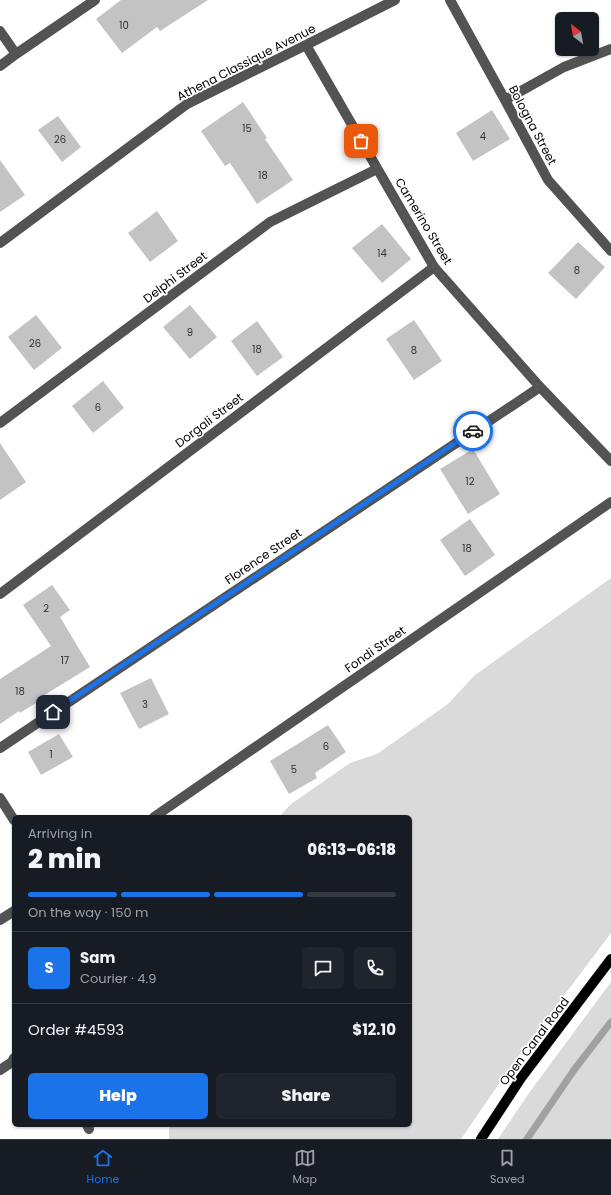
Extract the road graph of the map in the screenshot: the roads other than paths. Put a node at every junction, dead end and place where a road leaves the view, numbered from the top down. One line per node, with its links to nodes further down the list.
1 (95, 0): 7 (street)
2 (395, 0): 5 (street, Athena Classique Avenue)
3 (450, 0): 9 (street, Bologna Street)
4 (0, 31): 7 (street)
5 (306, 45): 10 (street, Camerino Street); 11 (street, Athena Classique Avenue)
6 (611, 49): 9 (street)
7 (16, 54): 8 (street)
8 (0, 66)
9 (505, 100): 12 (street, Bologna Street)
10 (377, 169): 13 (street, Camerino Street); 15 (street, Delphi Street)
11 (0, 243)
12 (611, 251)
13 (434, 267): 14 (street, Camerino Street); 18 (street, Dorgali Street)
14 (540, 387): 16 (street, Camerino Street); 19 (street, Florence Street)
15 (0, 423)
16 (611, 461)
17 (611, 502): 21 (street, Fondi Street)
18 (0, 594)
19 (0, 748)
20 (0, 798): 22 (street)
21 (157, 815)
22 (12, 817)
23 (12, 912): 24 (street)
24 (0, 920)
25 (611, 959): 28 (main road, Open Canal Road)
26 (12, 1062): 27 (street)
27 (0, 1070)
28 (481, 1139)

